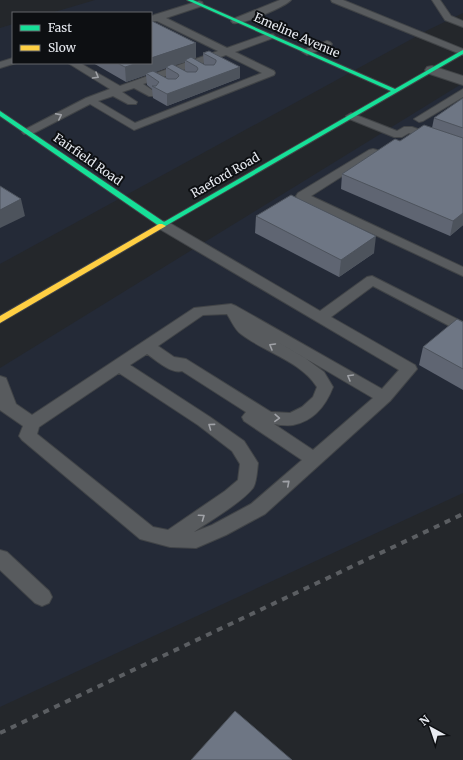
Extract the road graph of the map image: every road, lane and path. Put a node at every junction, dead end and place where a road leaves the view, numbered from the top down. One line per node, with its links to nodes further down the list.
1 (189, 0): 5 (main road, Emeline Avenue)
2 (288, 0): 7 (lane)
3 (335, 0): 14 (lane)
4 (436, 0): 8 (lane)
5 (199, 4): 6 (lane); 7 (main road, Emeline Avenue)
6 (154, 18): 12 (lane)
7 (236, 21): 9 (main road, Emeline Avenue)
8 (463, 24)
9 (270, 36): 12 (lane); 13 (main road, Emeline Avenue)
10 (328, 44): 13 (lane)
11 (194, 51): 15 (lane)
12 (227, 51): 15 (lane); 32 (lane)
13 (307, 52): 29 (main road, Emeline Avenue)
14 (463, 52): 22 (main road, Raeford Road)
15 (208, 58): 18 (lane)
16 (12, 61): 19 (lane)
17 (76, 64): 28 (lane, one-way to 28)
18 (192, 64): 20 (lane); 21 (lane)
19 (0, 65)
20 (174, 70): 23 (lane); 24 (lane)
21 (204, 70)
22 (432, 70): 25 (street); 29 (main road, Raeford Road)
23 (154, 77): 26 (lane); 27 (lane)
24 (186, 77)
25 (463, 80)
26 (135, 84): 28 (lane); 31 (lane)
27 (167, 84)
28 (117, 91): 32 (lane); 33 (lane)
29 (395, 91): 35 (main road, Raeford Road)
30 (463, 92): 36 (lane)
31 (153, 94)
32 (90, 100): 37 (lane, one-way to 32)
33 (132, 102)
34 (0, 113): 37 (main road, Fairfield Road)
35 (351, 116): 38 (lane); 40 (main road, Raeford Road)
36 (419, 120)
37 (28, 132): 40 (main road, Fairfield Road)
38 (463, 149)
39 (373, 152): 42 (lane)
40 (163, 225): 45 (lane); 46 (main road, Raeford Road)
41 (463, 256): 42 (lane)
42 (450, 266): 43 (lane)
43 (463, 272)
44 (231, 309): 48 (lane); 49 (lane, one-way to 44); 52 (lane, one-way to 44)
45 (320, 318): 47 (lane); 52 (lane)
46 (0, 320)
47 (463, 328)
48 (146, 346): 49 (lane); 50 (lane)
49 (170, 362): 55 (lane)
50 (118, 365): 54 (lane); 56 (lane, one-way to 50)
51 (0, 382): 53 (lane)
52 (384, 397): 55 (lane)
53 (5, 406): 54 (lane)
54 (32, 424): 56 (lane)
55 (314, 459): 56 (lane, one-way to 55)
56 (170, 539)
57 (0, 558): 58 (lane)
58 (42, 597)

